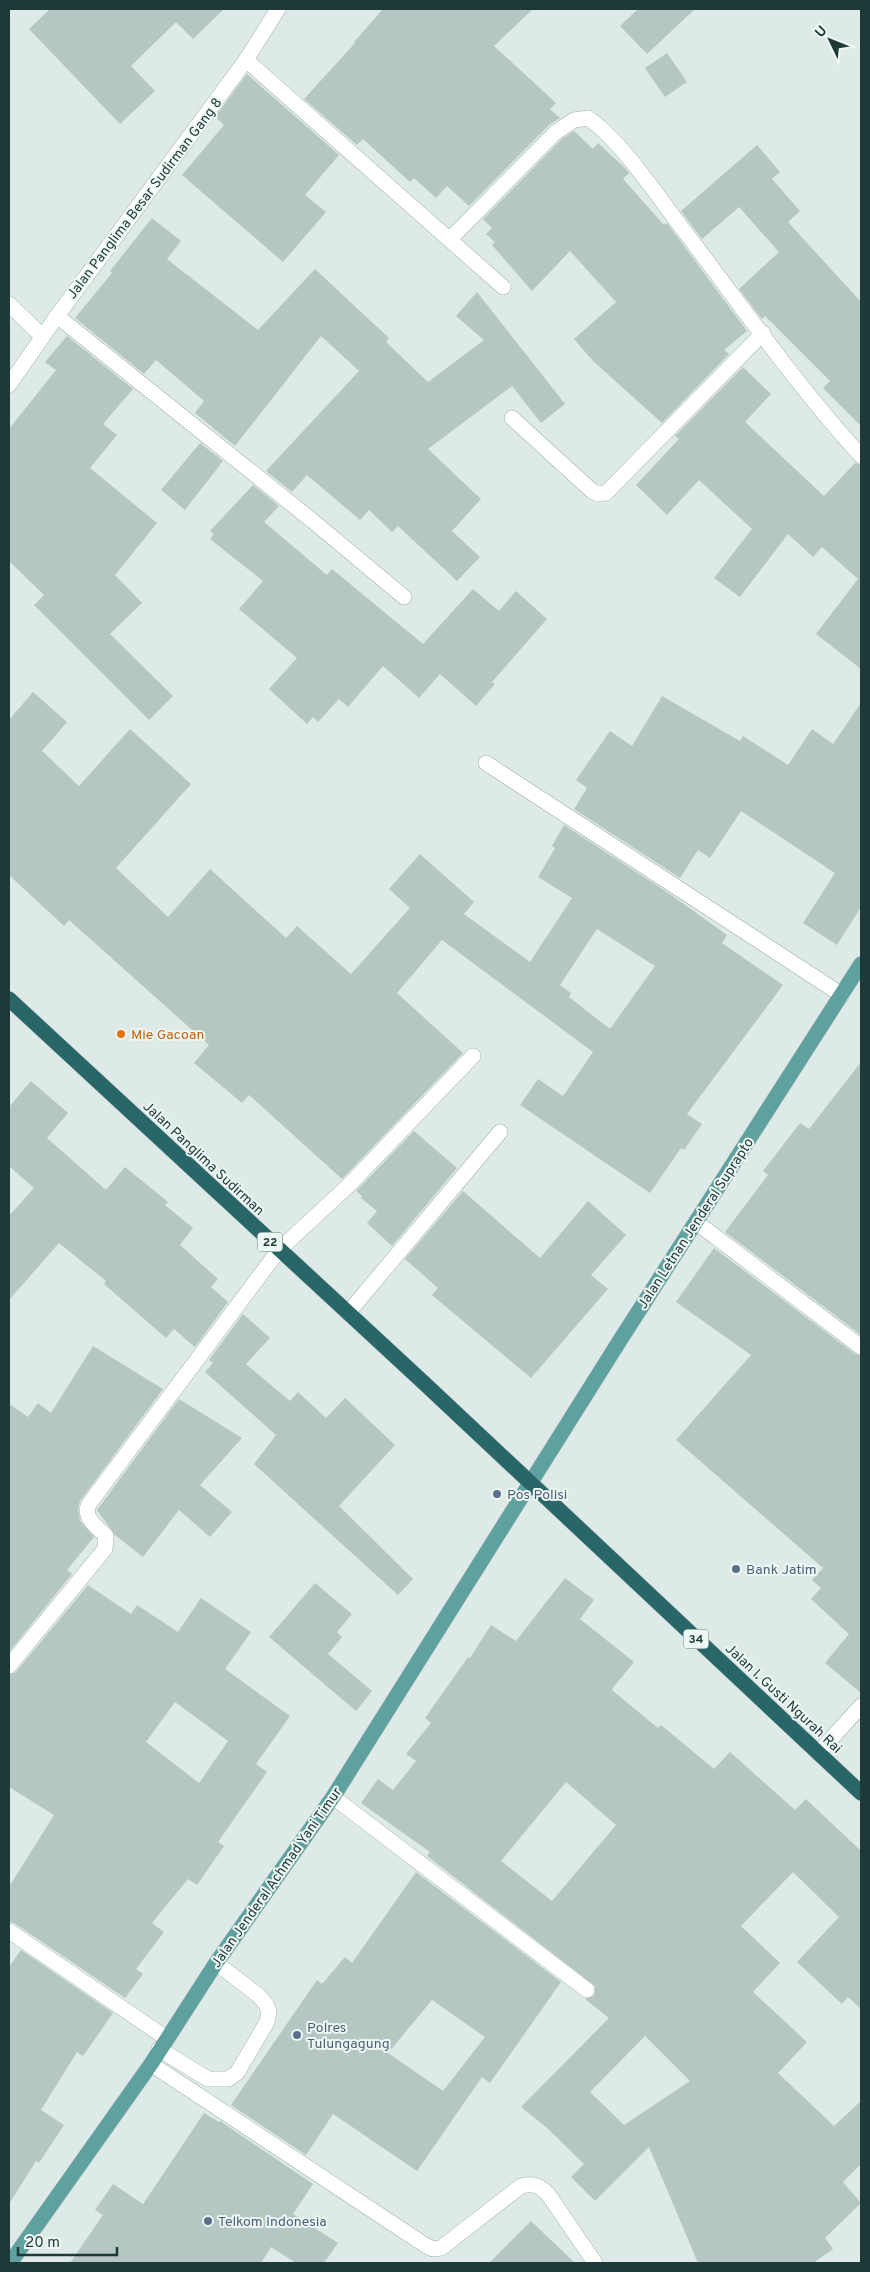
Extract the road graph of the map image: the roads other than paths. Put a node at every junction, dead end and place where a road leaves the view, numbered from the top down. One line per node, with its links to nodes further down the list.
1 (278, 9): 2 (street, Jalan Panglima Besar Sudirman Gang 8)
2 (246, 60): 3 (street); 6 (street, Jalan Panglima Besar Sudirman Gang 8)
3 (450, 239): 4 (street); 7 (street)
4 (503, 286)
5 (9, 304): 8 (street)
6 (57, 316): 8 (street, Jalan Panglima Besar Sudirman Gang 8); 12 (street)
7 (763, 333): 10 (street); 11 (street)
8 (42, 336): 9 (street, Jalan Panglima Besar Sudirman Gang 8)
9 (9, 385)
10 (512, 418)
11 (861, 456)
12 (404, 597)
13 (486, 762): 15 (street)
14 (861, 964): 15 (main road, Jalan Letnan Jenderal Suprapto)
15 (842, 995): 19 (main road, Jalan Letnan Jenderal Suprapto)
16 (9, 999): 20 (highway, Jalan Panglima Sudirman / 22)
17 (473, 1056): 20 (street)
18 (500, 1132): 21 (street)
19 (696, 1222): 22 (street); 23 (main road, Jalan Letnan Jenderal Suprapto)
20 (279, 1250): 21 (highway, Jalan Panglima Sudirman / 22); 24 (street)
21 (348, 1313): 23 (highway, Jalan Panglima Sudirman / 22)
22 (861, 1347)
23 (531, 1484): 26 (highway, Jalan I. Gusti Ngurah Rai / 34); 28 (main road, Jalan Jenderal Achmad Yani Timur)
24 (9, 1666)
25 (861, 1706): 26 (street)
26 (818, 1753): 27 (highway, Jalan I. Gusti Ngurah Rai / 34)
27 (861, 1793)
28 (333, 1797): 30 (main road, Jalan Jenderal Achmad Yani Timur); 31 (street)
29 (9, 1931): 32 (street)
30 (216, 1963): 32 (main road, Jalan Jenderal Achmad Yani Timur); 32 (street)
31 (587, 1990)
32 (163, 2044): 33 (main road, Jalan Jenderal Achmad Yani Timur)
33 (151, 2064): 34 (main road, Jalan Jenderal Achmad Yani Timur); 35 (street)
34 (10, 2263)
35 (595, 2263)

